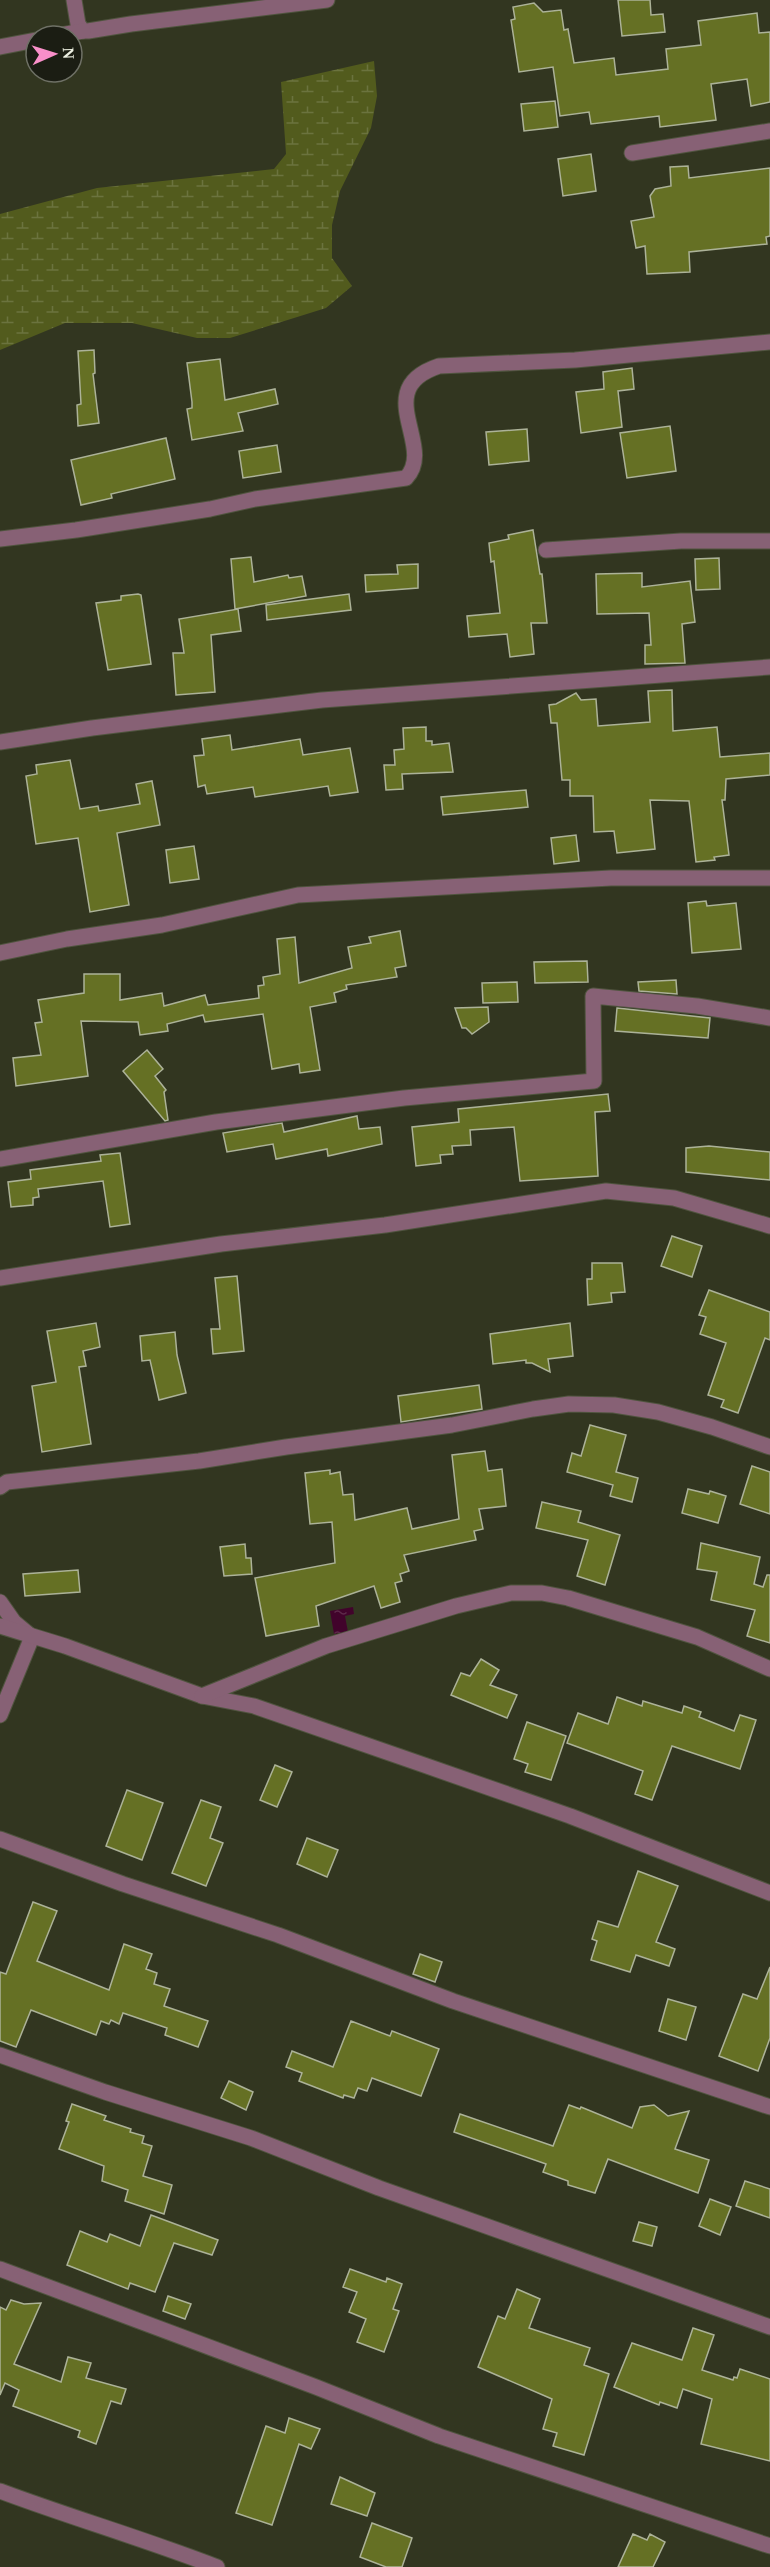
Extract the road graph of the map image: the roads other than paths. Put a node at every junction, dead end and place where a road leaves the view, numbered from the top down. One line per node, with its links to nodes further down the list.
1 (74, 0): 3 (street)
2 (327, 0): 4 (street)
3 (78, 24)
4 (84, 31)
5 (24, 42): 6 (street)
6 (0, 47)
7 (770, 131): 8 (street)
8 (632, 153)
9 (770, 342): 10 (street)
10 (0, 539)
11 (770, 541): 12 (street)
12 (546, 550)
13 (770, 667): 14 (street)
14 (0, 742)
15 (770, 878): 16 (street)
16 (0, 953)
17 (770, 1018): 18 (street)
18 (0, 1159)
19 (770, 1226): 20 (street)
20 (0, 1278)
21 (770, 1447): 22 (street)
22 (0, 1486)
23 (0, 1602): 25 (street)
24 (0, 1626): 25 (street)
25 (32, 1637): 27 (street); 28 (street)
26 (770, 1669): 27 (street)
27 (202, 1696): 30 (street)
28 (0, 1715)
29 (0, 1839): 32 (street)
30 (770, 1893)
31 (0, 2055): 34 (street)
32 (770, 2107)
33 (0, 2269): 36 (street)
34 (770, 2327)
35 (0, 2491): 37 (street)
36 (770, 2546)
37 (216, 2567)

